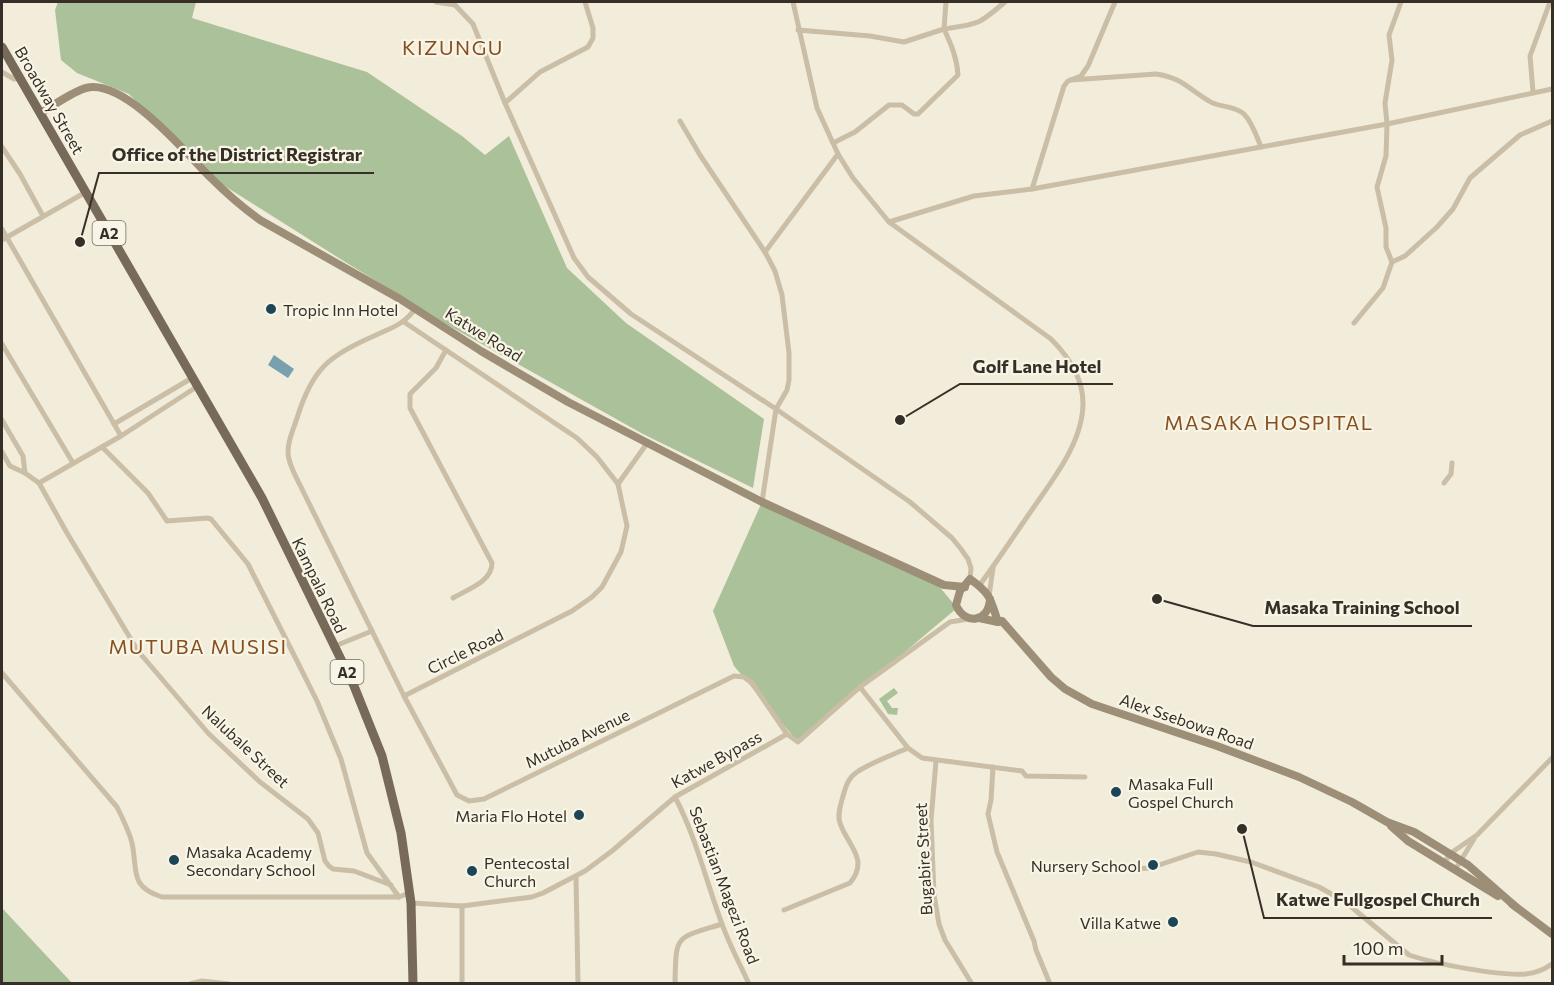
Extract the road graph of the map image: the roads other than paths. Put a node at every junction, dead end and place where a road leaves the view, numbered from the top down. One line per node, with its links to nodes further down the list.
1 (436, 2): 9 (street)
2 (585, 2): 21 (street)
3 (793, 2): 13 (street)
4 (946, 2): 10 (street)
5 (1005, 2): 11 (street)
6 (1115, 2): 17 (street)
7 (1401, 2): 25 (street)
8 (1550, 2): 20 (street)
9 (456, 3): 21 (street)
10 (945, 20): 11 (street); 12 (street)
11 (955, 27): 12 (street)
12 (944, 29): 13 (street); 26 (street)
13 (798, 30): 26 (street)
14 (2, 47): 16 (main road, Broadway Street / A2)
15 (4, 74): 16 (street); 18 (street)
16 (21, 79): 22 (main road, Broadway Street / A2)
17 (1071, 80): 28 (street); 30 (street)
18 (2, 82)
19 (1552, 88): 20 (street)
20 (1533, 92): 25 (street)
21 (505, 103): 45 (street)
22 (41, 113): 31 (main road, Broadway Street / A2); 38 (street, Katwe Road)
23 (680, 121): 36 (street)
24 (1552, 121): 37 (street)
25 (1387, 124): 28 (street); 37 (street)
26 (833, 144): 29 (street)
27 (2, 147): 32 (street)
28 (1261, 147): 30 (street)
29 (838, 154): 33 (street); 36 (street)
30 (1032, 189): 33 (street)
31 (86, 192): 32 (street); 43 (main road, Broadway Street / A2)
32 (43, 216): 35 (street)
33 (890, 222): 59 (street)
34 (2, 229): 35 (street)
35 (4, 239): 47 (street)
36 (765, 252): 45 (street)
37 (1392, 262): 40 (street)
38 (416, 309): 39 (street); 49 (street, Katwe Road)
39 (404, 322): 42 (street, Circle Road); 69 (street)
40 (1354, 322)
41 (2, 344): 53 (street)
42 (446, 350): 57 (street, Circle Road); 64 (street)
43 (192, 378): 44 (main road, Broadway Street / A2); 47 (street)
44 (198, 386): 48 (street); 70 (main road, Kampala Road / A2)
45 (776, 410): 58 (street); 60 (street)
46 (2, 420): 54 (street)
47 (114, 424): 48 (street)
48 (121, 436): 50 (street)
49 (648, 442): 57 (street); 58 (street, Katwe Road)
50 (102, 447): 53 (street); 89 (street)
51 (2, 452): 54 (street, Nalubale Street)
52 (1452, 463): 56 (street)
53 (73, 464): 55 (street)
54 (25, 473): 55 (street, Nalubale Street)
55 (39, 483): 89 (street, Nalubale Street)
56 (1444, 483)
57 (618, 484): 73 (street, Circle Road)
58 (762, 502): 61 (street, Katwe Road)
59 (993, 566): 62 (street); 63 (street)
60 (967, 583): 61 (street, Katwe Road); 62 (street); 65 (street)
61 (944, 585): 65 (street)
62 (979, 586): 63 (street)
63 (990, 597): 66 (street); 68 (street)
64 (453, 598)
65 (957, 606): 66 (street); 67 (street, Katwe Bypass)
66 (975, 618): 67 (street, Katwe Bypass); 68 (street)
67 (950, 622): 72 (street, Katwe Bypass)
68 (998, 622): 81 (street, Alex Ssebowa Road)
69 (372, 631): 70 (street); 73 (street)
70 (333, 647): 91 (main road, Kampala Road / A2)
71 (2, 673): 90 (street)
72 (860, 687): 74 (street, Katwe Bypass); 75 (street)
73 (404, 696): 74 (street, Mutuba Avenue)
74 (787, 734): 80 (street, Katwe Bypass)
75 (908, 748): 77 (street); 94 (street)
76 (1552, 758): 82 (street)
77 (936, 761): 78 (street); 105 (street, Bugabire Street)
78 (993, 767): 79 (street); 106 (street)
79 (1085, 777)
80 (675, 797): 88 (street, Katwe Bypass); 95 (street, Sebastian Magezi Road)
81 (1387, 822): 83 (street, Alex Ssebowa Road); 85 (street, Alex Ssebowa Road)
82 (1476, 835): 83 (street); 84 (street)
83 (1451, 853): 84 (street, Alex Ssebowa Road); 85 (street)
84 (1461, 861): 87 (street); 93 (street, Alex Ssebowa Road)
85 (1444, 863): 87 (street, Alex Ssebowa Road)
86 (1117, 870): 97 (street)
87 (1455, 870): 93 (street, Alex Ssebowa Road)
88 (576, 877): 92 (street, Katwe Bypass); 102 (street)
89 (391, 885): 90 (street)
90 (399, 897): 91 (street)
91 (410, 898): 92 (street, Katwe Bypass); 100 (main road, Kampala Road / A2)
92 (462, 906): 101 (street)
93 (1516, 907): 96 (street, Alex Ssebowa Road)
94 (784, 910)
95 (722, 924): 103 (street); 104 (street, Sebastian Magezi Road)
96 (1552, 934)
97 (1552, 964)
98 (190, 984): 99 (street)
99 (228, 984)
100 (413, 984)
101 (462, 984)
102 (578, 984)
103 (675, 984)
104 (749, 984)
105 (972, 984)
106 (1050, 984)

